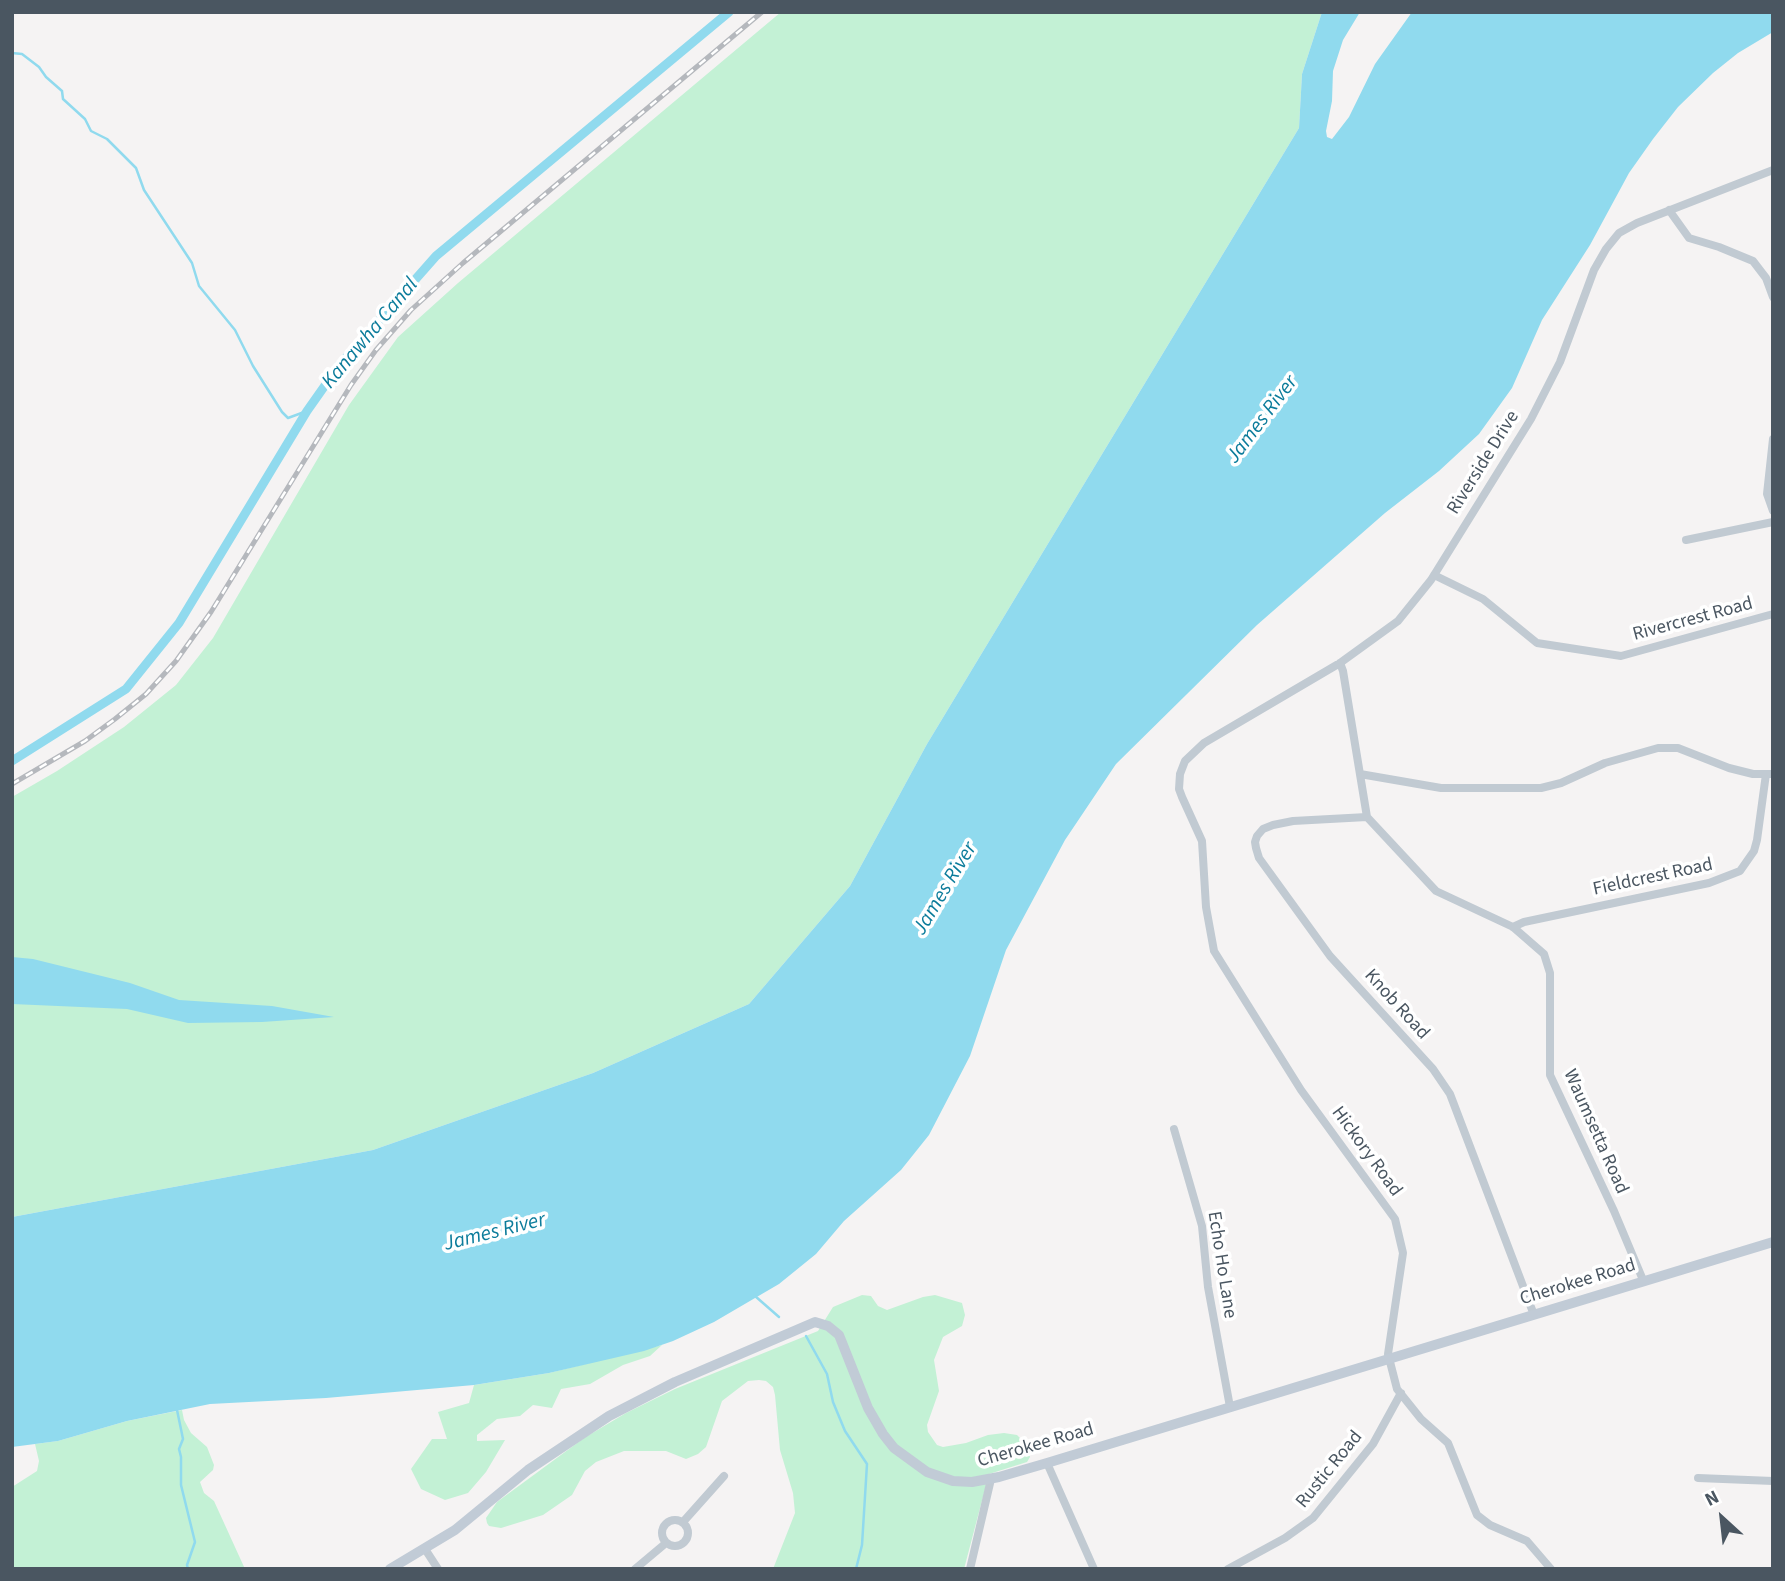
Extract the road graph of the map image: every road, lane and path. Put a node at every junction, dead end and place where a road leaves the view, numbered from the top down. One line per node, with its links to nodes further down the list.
1 (1773, 170): 2 (street, Riverside Drive)
2 (1670, 210): 3 (street); 8 (street, Riverside Drive)
3 (1773, 297)
4 (1773, 439): 5 (street)
5 (1773, 511)
6 (1773, 522): 7 (street)
7 (1686, 540)
8 (1434, 575): 9 (street, Rivercrest Road); 10 (street, Riverside Drive)
9 (1773, 614)
10 (1340, 663): 11 (street, Riverside Drive); 12 (street)
11 (1185, 761): 20 (street, Hickory Road)
12 (1360, 774): 13 (street); 14 (street)
13 (1770, 774): 15 (street, Fieldcrest Road)
14 (1367, 817): 15 (street, Waumsetta Road); 19 (street, Knob Road)
15 (1513, 928): 18 (street, Waumsetta Road)
16 (1174, 1129): 22 (street, Echo Ho Lane)
17 (1773, 1242): 18 (street, Cherokee Road)
18 (1643, 1280): 19 (street, Cherokee Road)
19 (1534, 1314): 20 (street, Cherokee Road)
20 (1389, 1360): 21 (street, Hickory Road); 22 (street, Cherokee Road)
21 (1401, 1394): 36 (street, Rustic Road); 37 (street, Hickory Road)
22 (1230, 1407): 23 (street, Cherokee Road)
23 (1047, 1463): 26 (street, Cherokee Road); 35 (street)
24 (724, 1476): 28 (street)
25 (1698, 1478): 27 (street)
26 (991, 1479): 30 (street, Cherokee Road); 34 (street)
27 (1773, 1481)
28 (684, 1522): 29 (street); 29 (street)
29 (666, 1543): 33 (street)
30 (425, 1549): 31 (street, Cherokee Road); 32 (street)
31 (390, 1569)
32 (438, 1569)
33 (635, 1569)
34 (970, 1569)
35 (1094, 1569)
36 (1228, 1569)
37 (1551, 1569)

